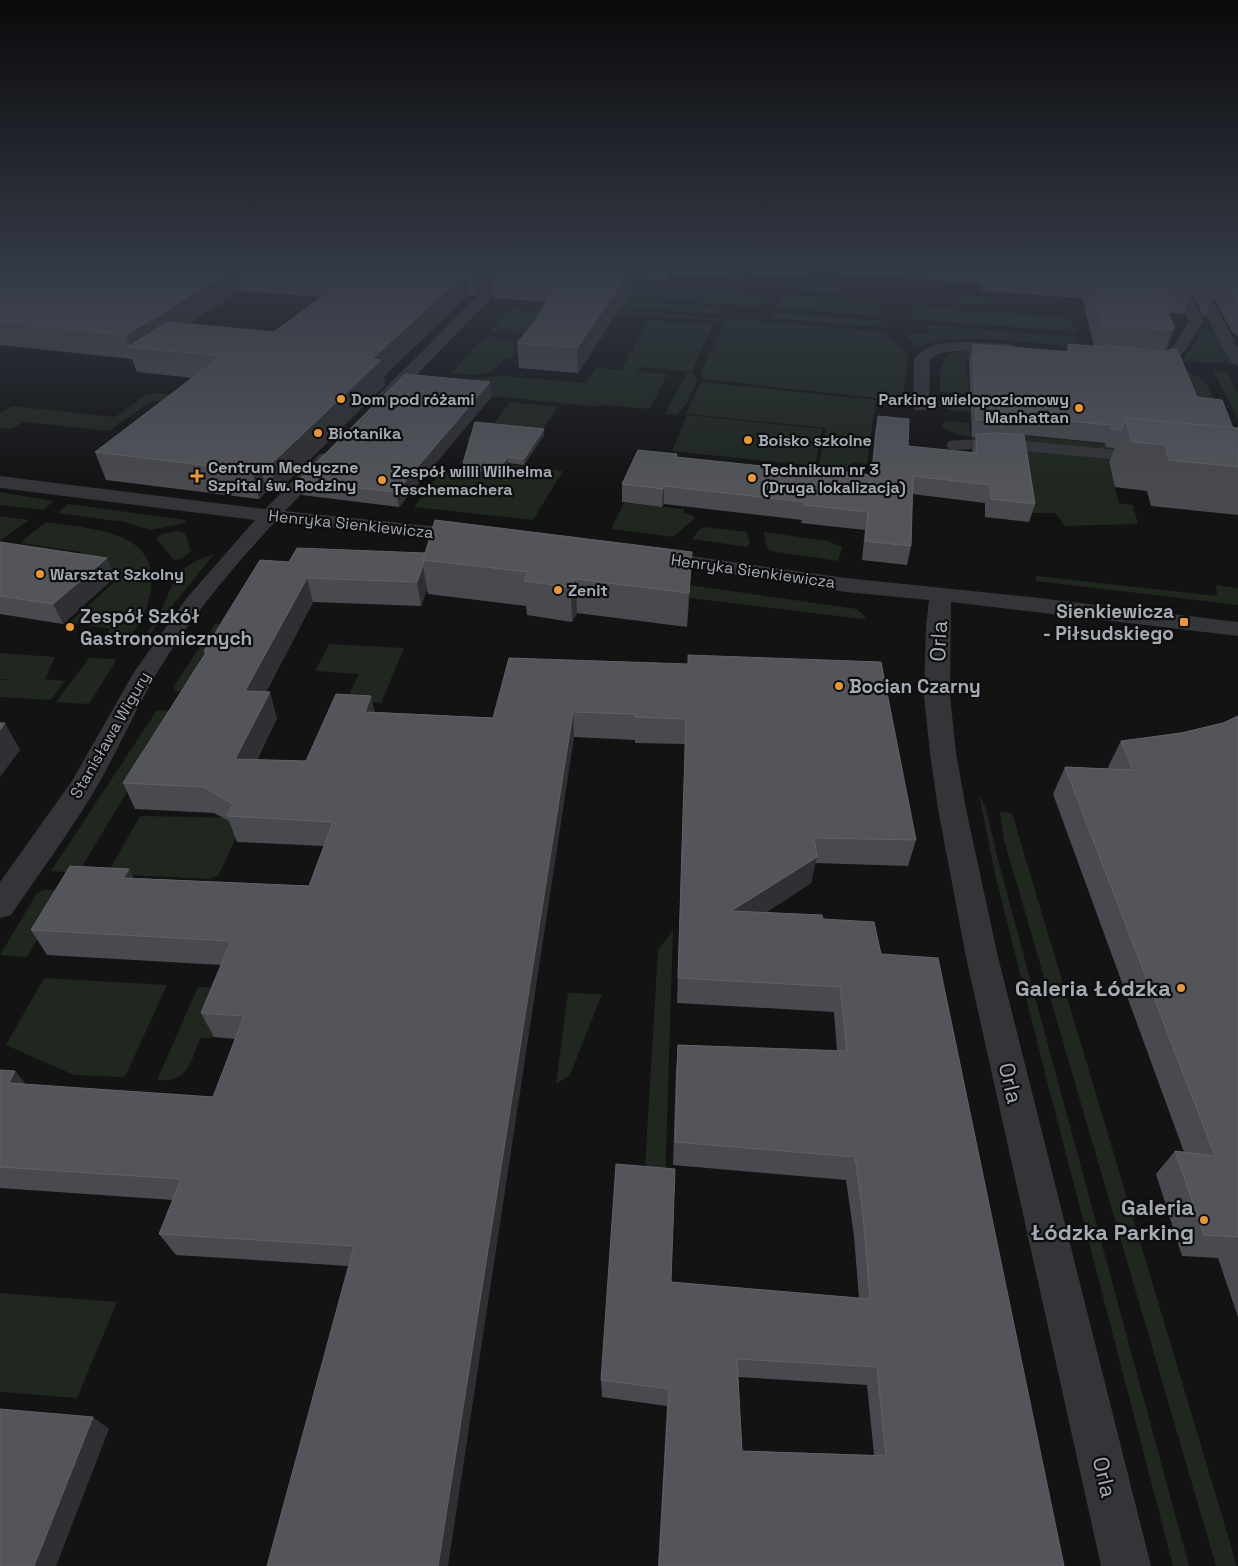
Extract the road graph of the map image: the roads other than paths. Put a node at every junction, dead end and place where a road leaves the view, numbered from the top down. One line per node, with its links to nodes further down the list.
1 (444, 338): 8 (street)
2 (1185, 338): 5 (street)
3 (1225, 338): 6 (street)
4 (1025, 350): 7 (street)
5 (1125, 359)
6 (1238, 361)
7 (922, 406)
8 (371, 412)
9 (954, 445): 11 (street)
10 (336, 447): 13 (street, Stanisława Wigury)
11 (1167, 460)
12 (0, 482): 13 (street, Henryka Sienkiewicza)
13 (268, 516): 14 (street, Henryka Sienkiewicza); 18 (street, Stanisława Wigury)
14 (486, 537)
15 (635, 554): 16 (street, Henryka Sienkiewicza)
16 (941, 595): 17 (street, Henryka Sienkiewicza); 19 (street, Orla)
17 (1238, 629)
18 (0, 906)
19 (1126, 1566)

